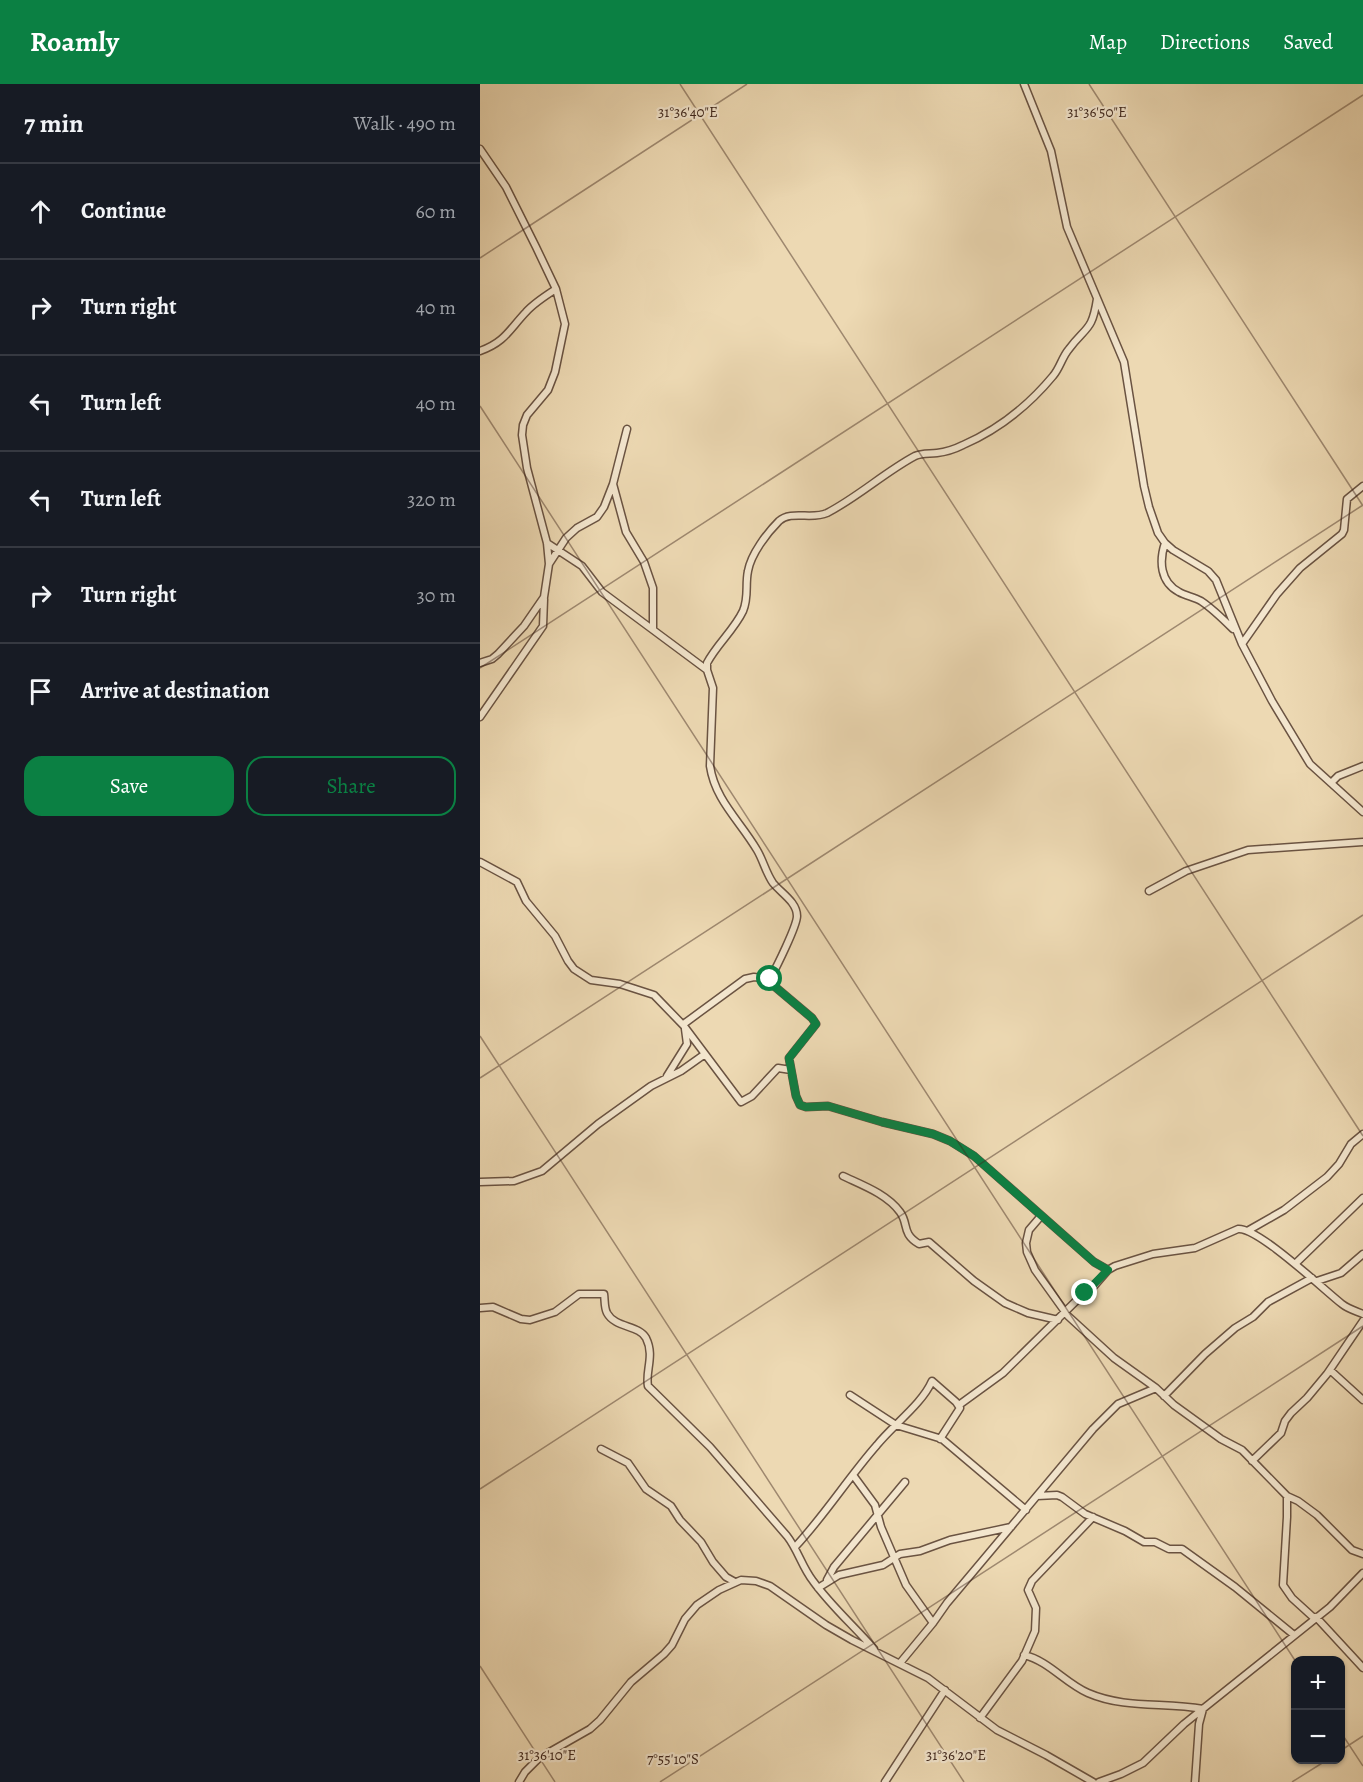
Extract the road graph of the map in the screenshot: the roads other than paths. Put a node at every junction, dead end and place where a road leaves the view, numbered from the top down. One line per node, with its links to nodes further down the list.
1 (1024, 84): 4 (street)
2 (480, 149): 3 (street)
3 (556, 289): 5 (street); 9 (street)
4 (1097, 300): 10 (street); 18 (street)
5 (480, 351)
6 (627, 429): 7 (street)
7 (613, 484): 11 (street); 14 (street)
8 (1363, 486): 16 (street)
9 (547, 543): 11 (street); 12 (street)
10 (1165, 543): 15 (street); 15 (street)
11 (559, 552): 12 (street); 14 (street)
12 (549, 564): 13 (street)
13 (544, 597): 17 (street); 19 (street)
14 (653, 628): 18 (street)
15 (1235, 632): 16 (street)
16 (1242, 644): 21 (street)
17 (480, 663)
18 (707, 670): 26 (street)
19 (480, 717)
20 (1363, 766): 21 (street)
21 (1331, 783): 22 (street)
22 (1363, 812)
23 (1363, 842): 25 (street)
24 (480, 862): 27 (street)
25 (1149, 891)
26 (767, 980): 27 (street); 29 (street)
27 (685, 1027): 28 (street); 30 (street)
28 (705, 1054): 29 (street); 30 (street)
29 (791, 1070): 35 (street)
30 (665, 1078): 33 (street)
31 (1363, 1134): 36 (street)
32 (843, 1176): 44 (street)
33 (480, 1182)
34 (1363, 1198): 38 (street)
35 (1041, 1216): 39 (street); 42 (street)
36 (1249, 1230): 38 (street); 39 (street)
37 (1363, 1254): 40 (street)
38 (1295, 1264): 40 (street)
39 (1108, 1270): 42 (street)
40 (1315, 1280): 43 (street); 49 (street)
41 (480, 1308): 64 (street)
42 (1065, 1313): 44 (street); 47 (street)
43 (1363, 1314)
44 (1058, 1320): 51 (street)
45 (1363, 1321): 46 (street)
46 (1330, 1370): 50 (street); 55 (street)
47 (1156, 1388): 49 (street); 58 (street)
48 (850, 1395): 52 (street)
49 (1164, 1396): 55 (street)
50 (1363, 1400)
51 (959, 1405): 52 (street); 53 (street)
52 (896, 1425): 53 (street); 56 (street)
53 (940, 1439): 60 (street)
54 (602, 1449): 69 (street)
55 (1252, 1461): 59 (street)
56 (853, 1475): 61 (street); 64 (street)
57 (905, 1482): 61 (street)
58 (1037, 1496): 60 (street); 62 (street)
59 (1287, 1496): 65 (street); 71 (street)
60 (1026, 1509): 63 (street)
61 (878, 1515): 66 (street); 68 (street)
62 (1093, 1517): 73 (street); 75 (street)
63 (1011, 1527): 66 (street); 72 (street)
64 (795, 1547): 70 (street)
65 (1363, 1554)
66 (894, 1559): 68 (street); 72 (street)
67 (1363, 1573): 71 (street)
68 (827, 1580): 70 (street)
69 (735, 1582): 74 (street); 81 (street)
70 (818, 1588): 74 (street)
71 (1315, 1617): 73 (street); 77 (street)
72 (933, 1623): 76 (street)
73 (1294, 1635): 79 (street)
74 (876, 1652): 76 (street)
75 (1024, 1655): 79 (street); 80 (street)
76 (900, 1663): 78 (street)
77 (1363, 1668)
78 (945, 1690): 80 (street); 82 (street)
79 (1203, 1708): 84 (street); 85 (street)
80 (980, 1718): 83 (street)
81 (519, 1782)
82 (885, 1782)
83 (1093, 1782)
84 (1099, 1782)
85 (1195, 1782)

